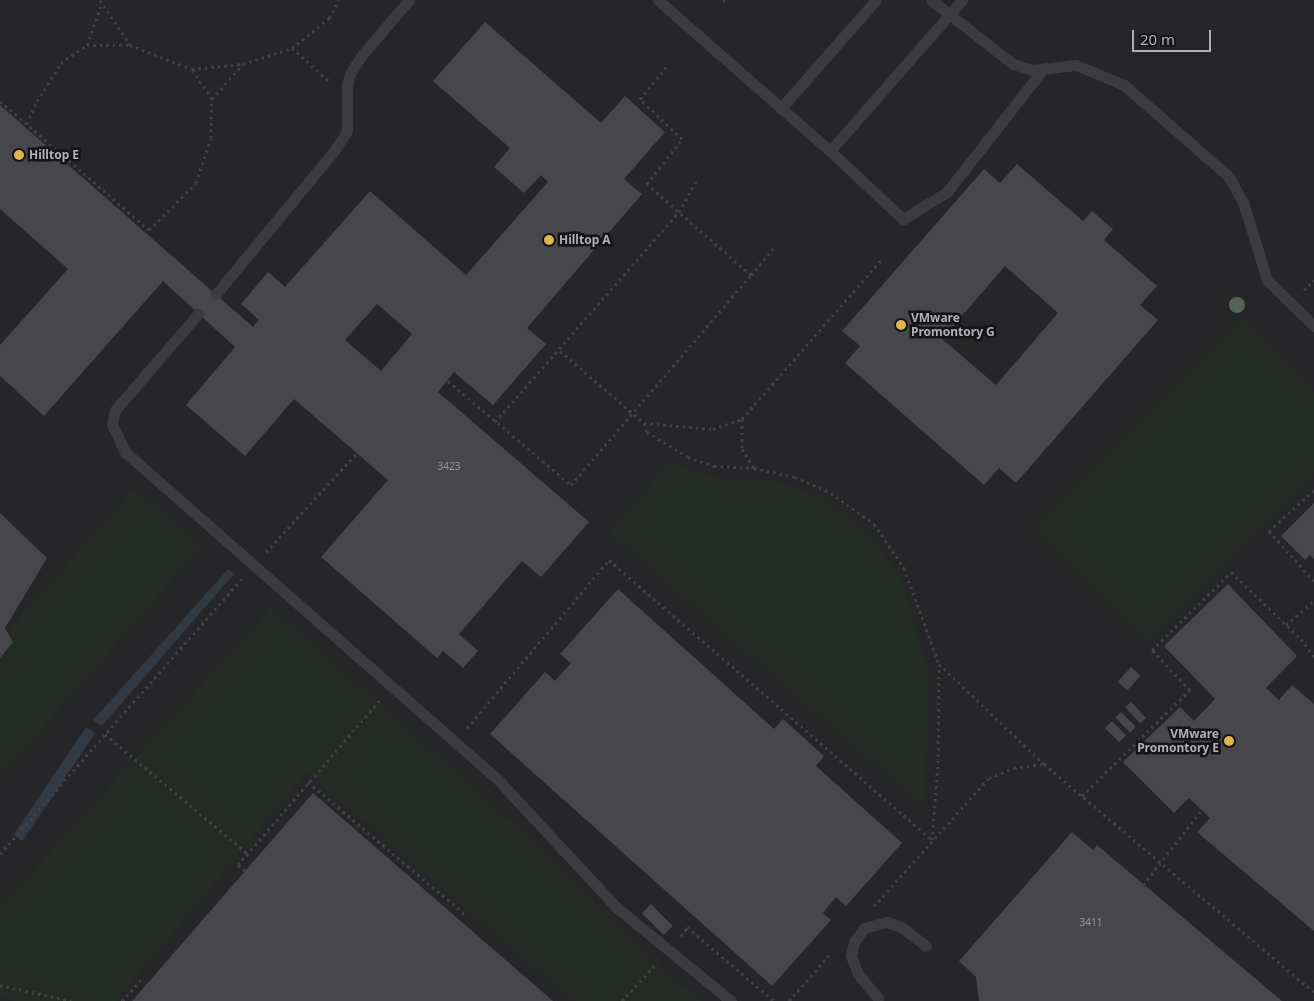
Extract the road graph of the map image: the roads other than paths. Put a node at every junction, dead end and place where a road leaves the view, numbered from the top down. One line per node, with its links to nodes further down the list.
1 (409, 0): 10 (lane)
2 (658, 0): 8 (lane)
3 (876, 0): 8 (lane)
4 (931, 0): 6 (lane)
5 (962, 0): 6 (lane)
6 (949, 16): 7 (lane); 9 (lane)
7 (1044, 68): 9 (lane); 12 (lane)
8 (781, 108): 9 (lane)
9 (830, 151)
10 (216, 294)
11 (198, 314): 15 (lane)
12 (1314, 326)
13 (926, 946): 14 (lane)
14 (878, 998)
15 (731, 1001)

